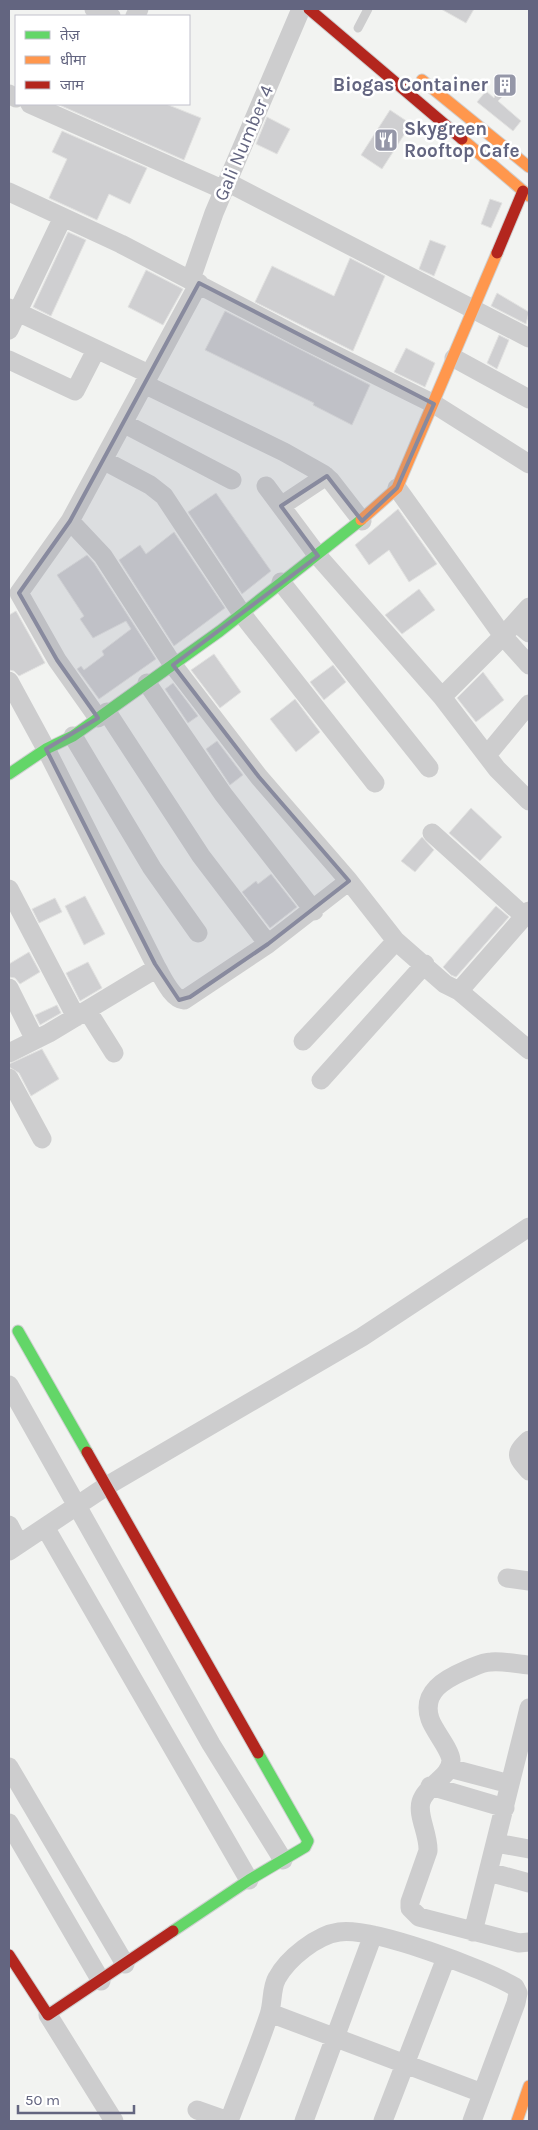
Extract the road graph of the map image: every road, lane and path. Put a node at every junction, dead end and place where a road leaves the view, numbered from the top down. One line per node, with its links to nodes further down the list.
1 (94, 9): 5 (street)
2 (301, 9): 13 (street, Gali Number 4)
3 (309, 9): 11 (street)
4 (368, 9): 7 (lane)
5 (109, 15)
6 (348, 19): 7 (street)
7 (362, 31)
8 (414, 74): 10 (street)
9 (32, 105): 13 (street)
10 (456, 108): 11 (street); 12 (street)
11 (442, 122): 15 (street)
12 (529, 168)
13 (225, 186): 17 (street, Gali Number 4); 19 (street)
14 (9, 192): 16 (street)
15 (526, 194): 19 (street)
16 (62, 217): 17 (street); 18 (street)
17 (195, 281): 25 (street, Gali Number 4); 27 (street)
18 (13, 310): 20 (street); 22 (street)
19 (474, 310): 21 (street); 23 (street)
20 (9, 330)
21 (529, 338)
22 (96, 350): 24 (street); 25 (street)
23 (454, 358): 26 (street); 27 (street)
24 (9, 360)
25 (147, 379): 28 (street, Gali Number 4); 31 (street)
26 (529, 399)
27 (434, 404): 30 (street); 34 (street)
28 (123, 423): 29 (street, Gali Number 4); 32 (street)
29 (102, 460): 36 (street, Gali Number 4); 41 (street)
30 (529, 464)
31 (326, 476): 35 (street); 37 (street)
32 (232, 480)
33 (266, 486): 35 (street)
34 (397, 488): 37 (street); 43 (street)
35 (281, 506): 38 (street)
36 (70, 521): 44 (street); 50 (street, Gali Number 4)
37 (362, 521): 38 (street)
38 (318, 556): 39 (street); 48 (street)
39 (281, 582): 41 (street); 54 (street)
40 (529, 607): 42 (street)
41 (242, 614): 44 (street); 56 (street)
42 (522, 627): 43 (street)
43 (502, 636): 45 (street); 48 (street)
44 (173, 665): 47 (street); 59 (street)
45 (529, 665)
46 (9, 681): 52 (street)
47 (147, 683): 50 (street); 61 (street)
48 (442, 697): 53 (street)
49 (529, 704): 53 (street)
50 (102, 715): 51 (street); 65 (street)
51 (73, 736): 52 (street); 63 (street)
52 (46, 749): 55 (street); 67 (street)
53 (487, 755): 57 (street)
54 (428, 768)
55 (9, 774)
56 (375, 783)
57 (529, 801)
58 (432, 833): 62 (street)
59 (349, 881): 61 (street); 64 (street)
60 (9, 889): 70 (street)
61 (314, 911): 65 (street)
62 (527, 913): 69 (street)
63 (198, 933)
64 (396, 941): 66 (street); 72 (street)
65 (268, 944): 67 (street)
66 (425, 964): 69 (street); 77 (street)
67 (157, 968): 70 (street)
68 (9, 988): 71 (street)
69 (459, 991): 73 (street)
70 (81, 1014): 71 (street); 75 (street)
71 (36, 1040): 74 (street)
72 (302, 1041)
73 (529, 1050)
74 (9, 1053)
75 (114, 1053)
76 (9, 1078): 78 (street)
77 (321, 1080)
78 (42, 1140)
79 (529, 1227): 84 (street)
80 (18, 1331): 84 (street)
81 (9, 1385): 85 (street)
82 (529, 1440): 83 (street)
83 (529, 1471)
84 (105, 1487): 85 (street); 103 (street)
85 (77, 1504): 87 (street); 103 (street)
86 (9, 1525): 88 (street)
87 (45, 1527): 88 (street); 105 (street)
88 (14, 1548)
89 (506, 1578): 90 (street)
90 (529, 1582)
91 (529, 1665): 96 (street)
92 (529, 1708): 93 (street)
93 (526, 1736): 94 (street)
94 (523, 1759): 97 (street)
95 (9, 1767): 112 (street)
96 (450, 1768): 97 (street); 98 (street)
97 (510, 1784): 99 (street)
98 (430, 1786): 99 (street); 107 (street)
99 (505, 1808): 101 (street)
100 (9, 1823): 113 (street)
101 (496, 1843): 102 (street); 104 (street)
102 (529, 1849)
103 (283, 1860): 105 (street)
104 (489, 1872): 106 (street); 107 (street)
105 (249, 1880): 112 (street)
106 (529, 1883)
107 (473, 1932): 109 (street)
108 (373, 1936): 111 (street); 115 (street); 117 (street)
109 (529, 1942)
110 (9, 1955): 116 (street)
111 (446, 1958): 114 (street); 118 (street)
112 (125, 1964): 113 (street)
113 (100, 1981): 116 (street)
114 (523, 2006): 120 (street)
115 (270, 2013): 117 (street); 123 (street)
116 (48, 2015): 122 (street)
117 (335, 2038): 118 (street); 124 (street)
118 (404, 2065): 120 (street); 125 (street)
119 (529, 2086): 127 (street)
120 (482, 2093): 126 (street)
121 (197, 2110): 123 (street)
122 (114, 2121)
123 (228, 2121)
124 (304, 2121)
125 (383, 2121)
126 (472, 2121)
127 (517, 2121)

